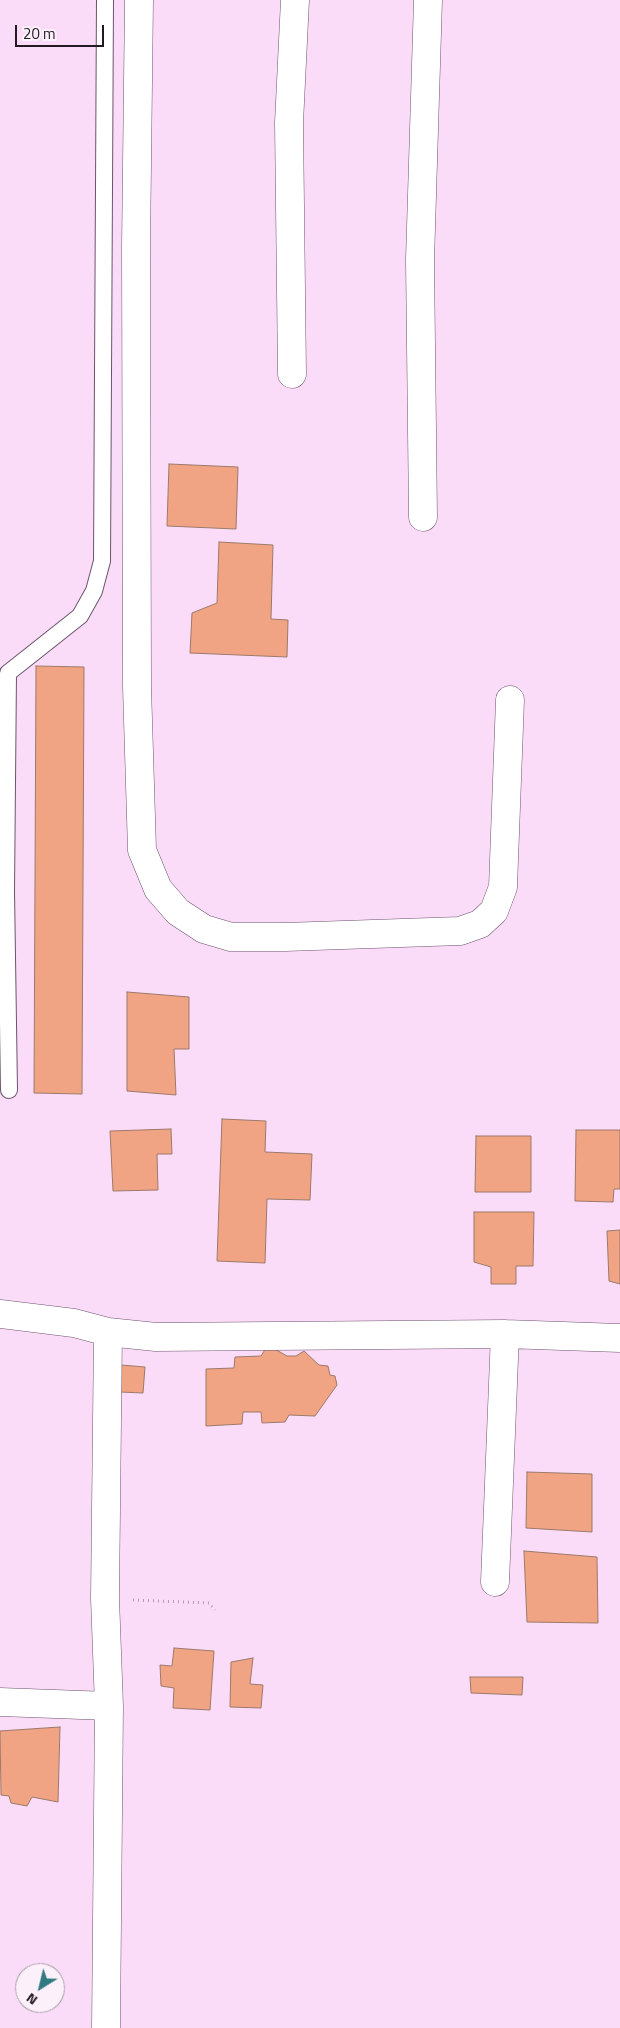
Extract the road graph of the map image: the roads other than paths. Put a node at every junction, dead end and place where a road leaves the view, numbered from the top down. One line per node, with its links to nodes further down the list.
1 (105, 0): 7 (lane)
2 (139, 0): 8 (street)
3 (295, 0): 5 (street)
4 (428, 0): 6 (street)
5 (292, 374)
6 (423, 517)
7 (4, 673): 9 (lane)
8 (510, 700)
9 (3, 891): 10 (lane)
10 (9, 1090)
11 (0, 1314): 12 (street)
12 (108, 1332): 13 (street); 17 (street)
13 (505, 1334): 14 (street); 15 (street)
14 (620, 1338)
15 (495, 1582)
16 (0, 1702): 17 (street)
17 (109, 1706): 18 (street)
18 (106, 2028)

